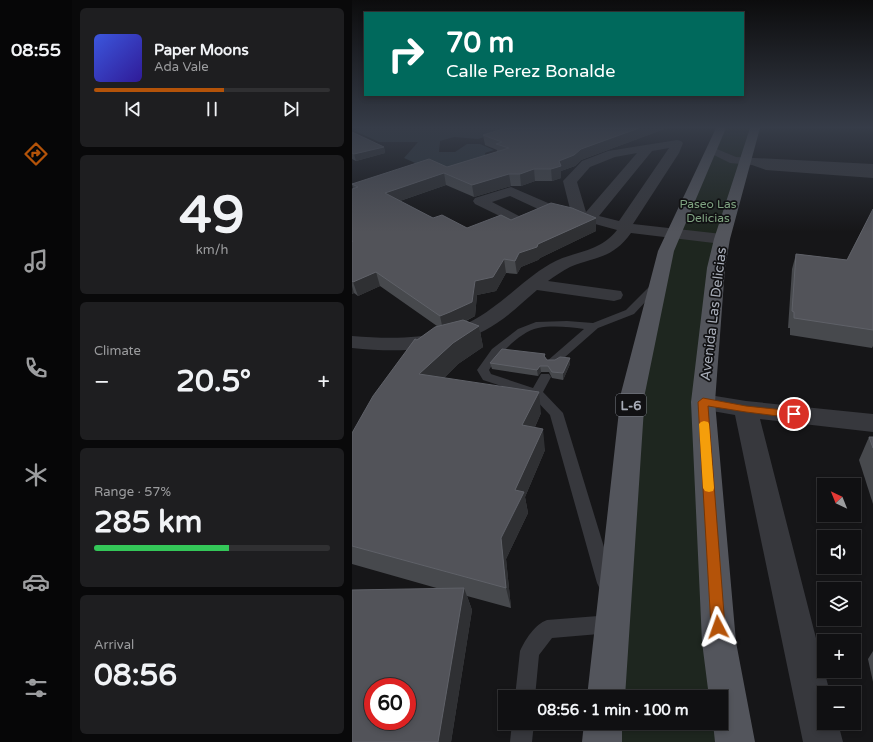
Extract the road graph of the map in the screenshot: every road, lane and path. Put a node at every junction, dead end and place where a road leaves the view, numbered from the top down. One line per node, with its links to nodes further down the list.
1 (590, 163): 11 (street)
2 (634, 163): 11 (street)
3 (667, 163): 12 (street)
4 (707, 163): 13 (main road, L-6)
5 (744, 163): 14 (main road, Avenida Las Delicias)
6 (751, 163): 9 (street)
7 (792, 163): 8 (street)
8 (873, 168)
9 (873, 174)
10 (551, 210): 11 (street)
11 (584, 216): 12 (street)
12 (625, 228): 13 (street); 16 (street)
13 (674, 233): 14 (street); 15 (main road, L-6)
14 (722, 239): 23 (main road, Avenida Las Delicias)
15 (659, 282): 18 (lane); 26 (main road, L-6)
16 (533, 284): 17 (street); 19 (street)
17 (614, 295)
18 (594, 326): 20 (lane); 22 (lane)
19 (352, 342)
20 (552, 362)
21 (545, 377): 22 (lane)
22 (536, 393): 26 (lane)
23 (703, 402): 24 (street); 33 (main road, Avenida Las Delicias)
24 (746, 409): 25 (street); 34 (street)
25 (873, 423)
26 (613, 616): 27 (lane); 28 (main road, L-6)
27 (526, 690)
28 (607, 690)
29 (522, 730): 31 (lane)
30 (603, 730): 32 (main road)
31 (521, 742)
32 (602, 742)
33 (735, 742)
34 (823, 742)

